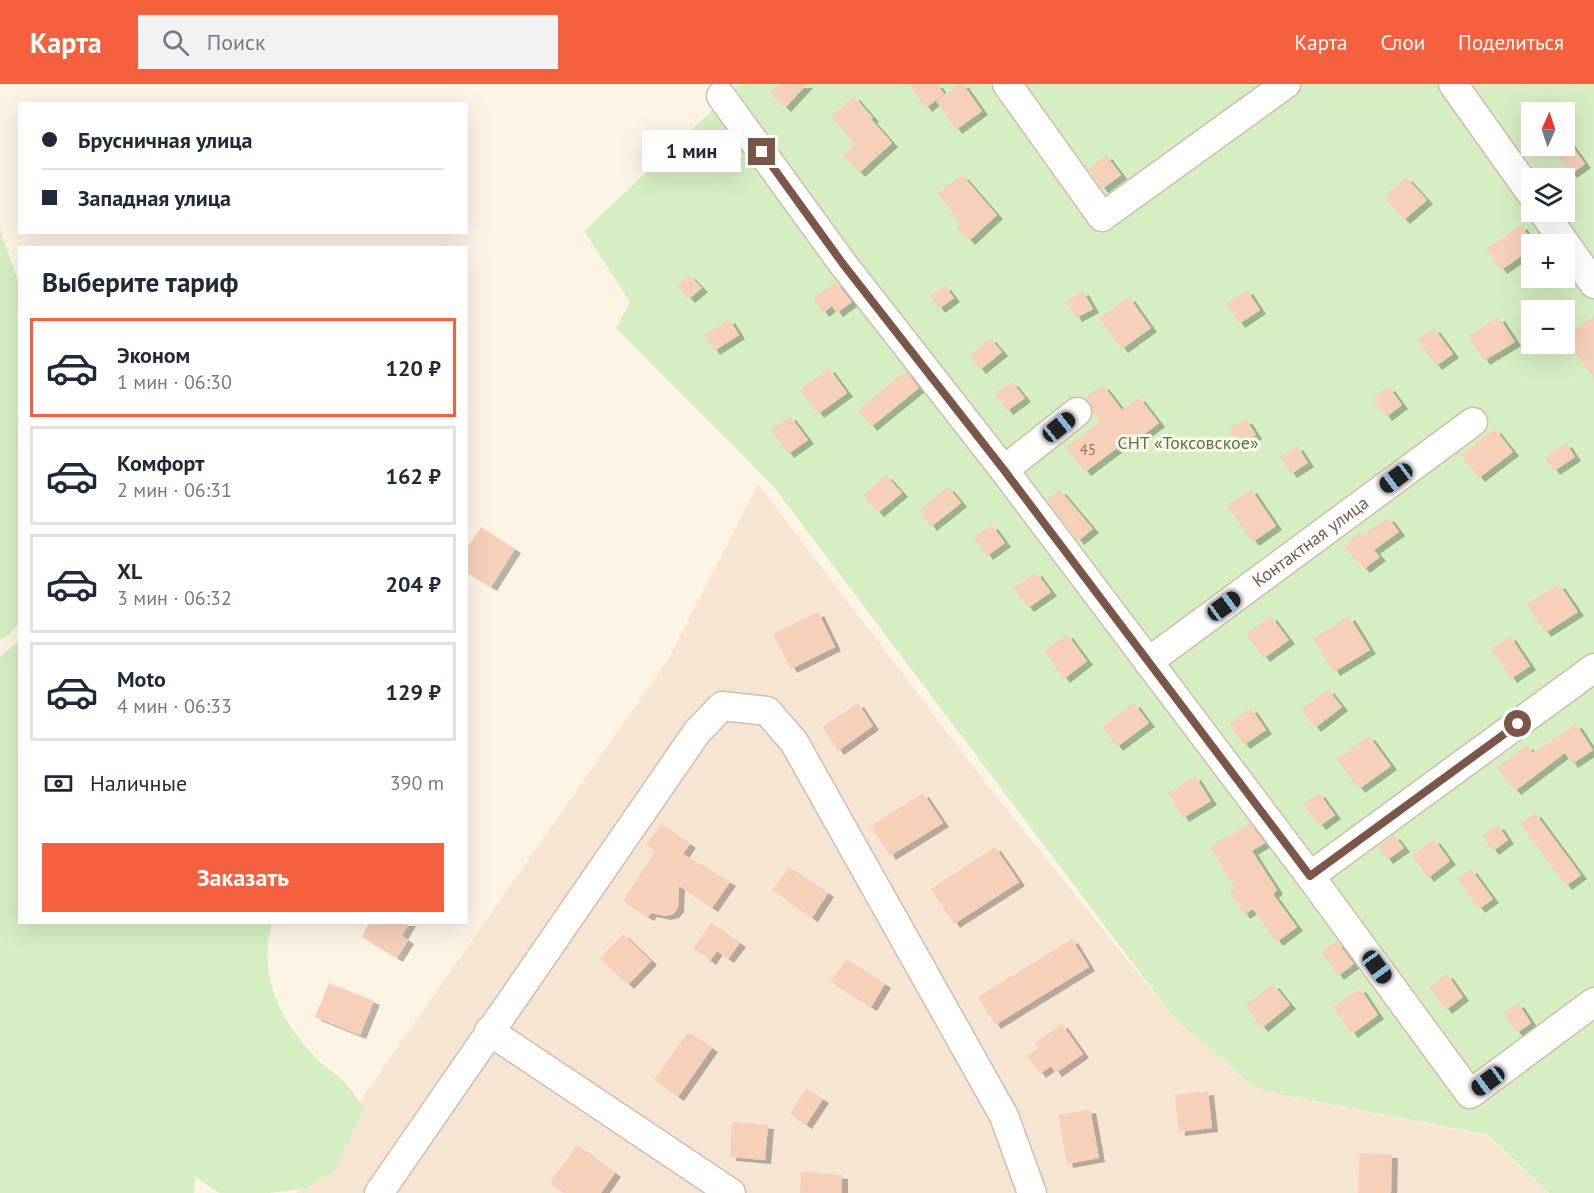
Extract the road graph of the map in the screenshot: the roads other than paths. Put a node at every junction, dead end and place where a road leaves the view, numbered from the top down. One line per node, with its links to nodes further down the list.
1 (1007, 84): 2 (street)
2 (1286, 84)
3 (1454, 84): 5 (street)
4 (721, 96): 10 (street)
5 (1521, 179)
6 (1552, 222): 7 (street)
7 (1589, 266)
8 (1077, 412): 10 (street)
9 (1473, 422): 11 (street, Контактная улица)
10 (1004, 470): 11 (street)
11 (1148, 662): 13 (street)
12 (1594, 668): 13 (street)
13 (1310, 876): 14 (street)
14 (1594, 1002)
15 (489, 1031): 16 (street); 17 (street); 18 (street)
16 (379, 1193)
17 (731, 1193)
18 (1032, 1193)

